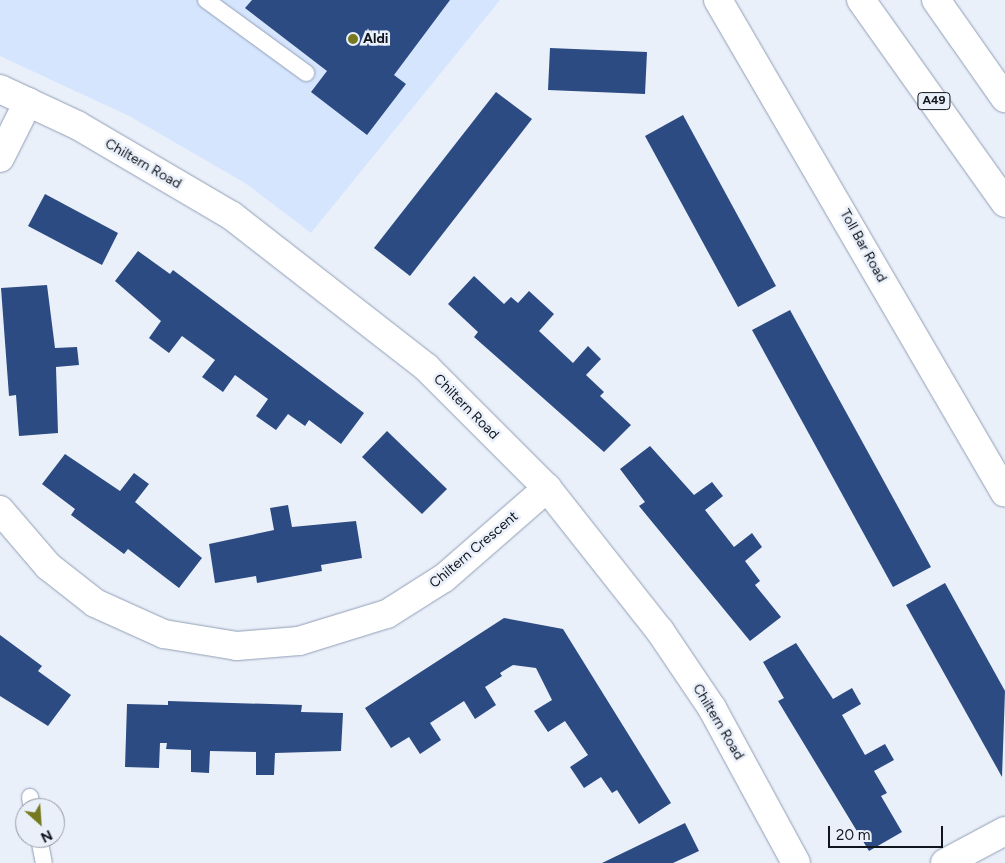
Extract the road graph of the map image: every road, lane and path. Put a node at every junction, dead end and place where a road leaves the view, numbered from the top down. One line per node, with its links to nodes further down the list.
1 (206, 0): 5 (lane)
2 (718, 0): 12 (main road, Toll Bar Road)
3 (861, 0): 10 (main road, A49)
4 (936, 0): 7 (main road)
5 (306, 73)
6 (0, 89): 8 (main road, Chiltern Road)
7 (1005, 98)
8 (28, 102): 9 (main road); 11 (main road, Chiltern Road)
9 (0, 158)
10 (1005, 203)
11 (547, 488): 13 (main road, Chiltern Crescent); 17 (main road, Chiltern Road)
12 (1005, 494)
13 (0, 510)
14 (1005, 831): 18 (main road)
15 (41, 848): 16 (lane)
16 (44, 863)
17 (796, 863)
18 (946, 863)

